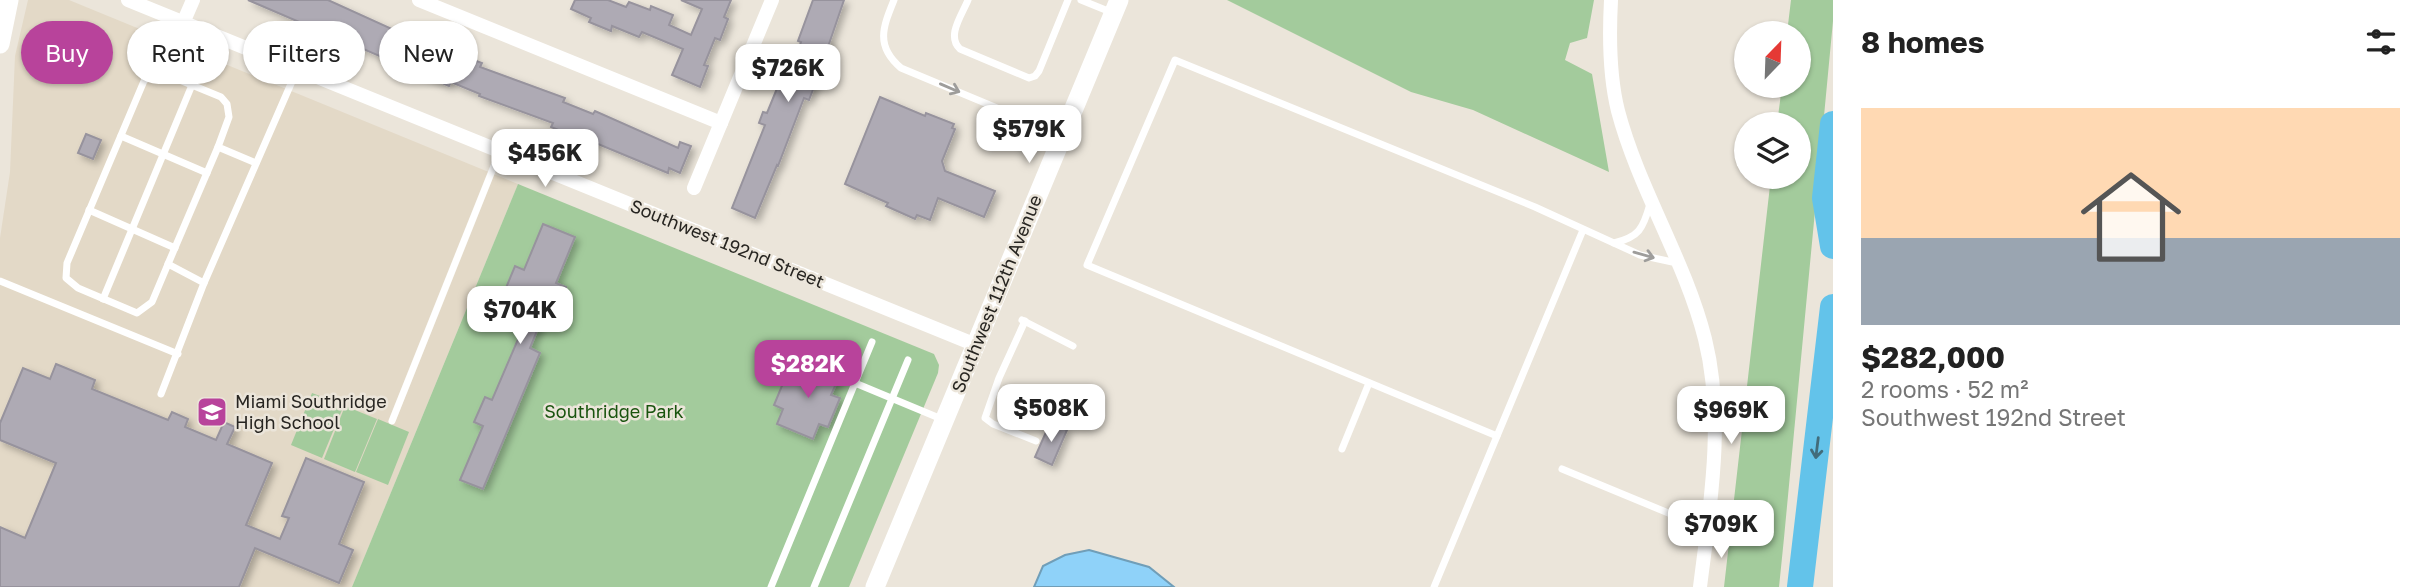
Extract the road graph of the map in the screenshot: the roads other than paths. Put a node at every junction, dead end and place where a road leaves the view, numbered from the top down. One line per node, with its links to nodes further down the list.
1 (9, 0): 14 (street)
2 (128, 0): 12 (street, Southwest 192nd Street)
3 (193, 0): 13 (street)
4 (419, 0): 18 (street)
5 (772, 0): 18 (street)
6 (894, 0): 20 (lane, one-way to 20)
7 (968, 0): 8 (lane)
8 (1068, 0)
9 (1081, 0): 11 (lane)
10 (1611, 0): 28 (street)
11 (1116, 7): 20 (street, Southwest 112th Avenue)
12 (178, 21)
13 (184, 21)
14 (0, 44)
15 (291, 84): 25 (lane)
16 (332, 84): 23 (street, Southwest 192nd Street)
17 (192, 85): 21 (lane); 22 (lane); 24 (lane)
18 (721, 123): 27 (street)
19 (1833, 124): 33 (highway)
20 (1063, 135): 42 (street, Southwest 112th Avenue)
21 (121, 136): 24 (lane); 29 (lane)
22 (218, 147): 25 (lane); 26 (lane)
23 (500, 151): 42 (street, Southwest 192nd Street); 51 (lane)
24 (163, 154): 26 (lane); 30 (lane)
25 (256, 163): 38 (lane)
26 (206, 173): 34 (lane)
27 (694, 188)
28 (1651, 203): 32 (lane); 35 (street)
29 (89, 210): 30 (lane); 39 (lane)
30 (132, 229): 34 (lane); 39 (lane)
31 (1583, 230): 32 (lane); 47 (lane); 52 (lane)
32 (1613, 243): 35 (lane, one-way to 35)
33 (1833, 246)
34 (176, 248): 36 (lane)
35 (1677, 263): 56 (street)
36 (169, 264): 38 (lane); 39 (lane)
37 (0, 281): 44 (lane)
38 (204, 283): 44 (lane)
39 (103, 299)
40 (1833, 307): 62 (highway, one-way to 62)
41 (872, 342): 46 (lane)
42 (976, 345): 50 (street, Southwest 112th Avenue)
43 (1073, 346): 53 (lane)
44 (178, 354): 48 (lane)
45 (908, 360): 49 (lane)
46 (855, 383): 49 (lane); 57 (lane)
47 (1370, 383): 52 (lane); 54 (lane)
48 (161, 394)
49 (892, 398): 50 (lane); 58 (lane)
50 (945, 420): 59 (street, Southwest 112th Avenue)
51 (392, 421)
52 (1497, 436): 60 (lane)
53 (1036, 441)
54 (1342, 449)
55 (1562, 469): 56 (lane)
56 (1707, 529): 61 (street)
57 (771, 587)
58 (814, 587)
59 (875, 587)
60 (1434, 587)
61 (1700, 587)
62 (1800, 587)

